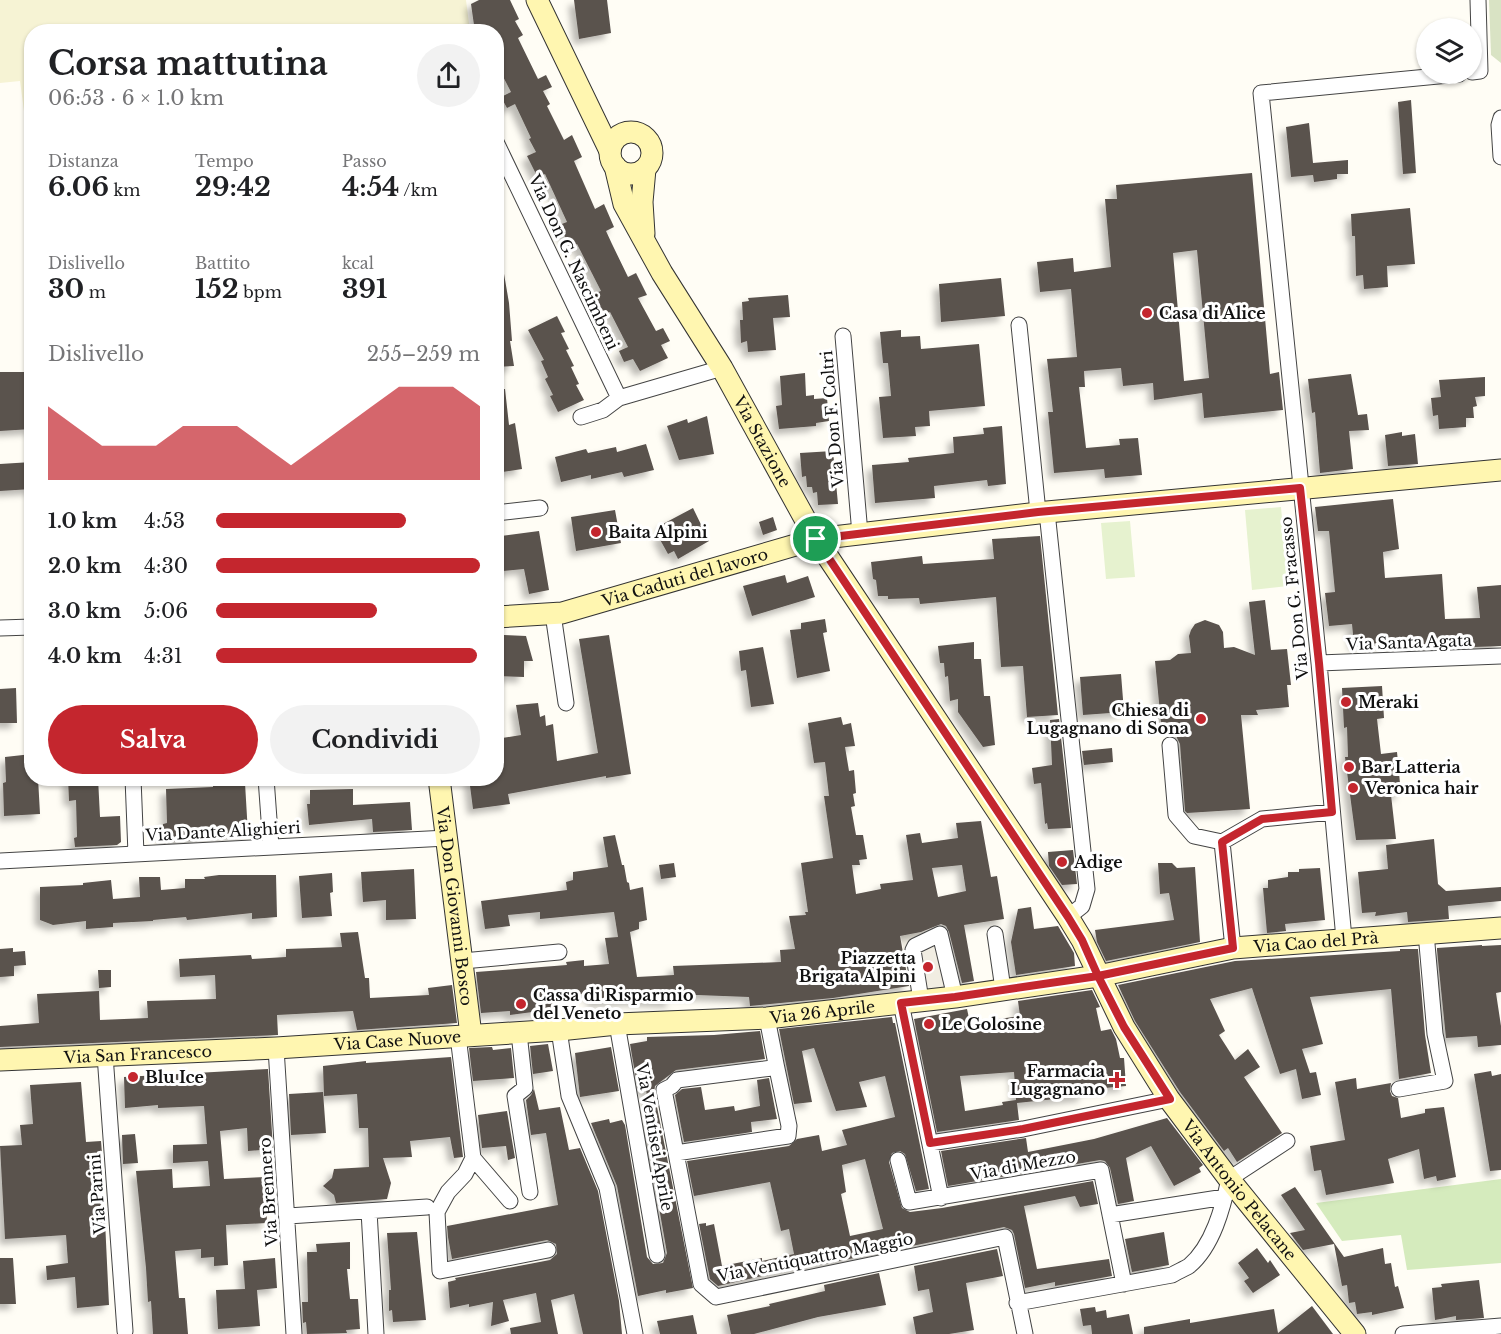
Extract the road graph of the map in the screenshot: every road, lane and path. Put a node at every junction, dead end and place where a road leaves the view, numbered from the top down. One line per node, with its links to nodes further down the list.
1 (537, 0): 5 (main road, Via Stazione)
2 (1478, 0): 3 (street)
3 (1478, 18)
4 (1416, 78): 19 (street, Via Don G. Fracasso)
5 (576, 83): 7 (main road, Via Stazione); 10 (main road, Via Stazione)
6 (1501, 118): 8 (street)
7 (629, 132): 10 (main road); 11 (main road, Via Stazione)
8 (1501, 157)
9 (504, 159): 16 (street, Via Don G. Nascimbeni)
10 (612, 159): 11 (main road); 12 (main road, Via Stazione)
11 (645, 169): 12 (main road, Via Stazione)
12 (644, 237): 15 (main road, Via Stazione)
13 (1020, 325): 22 (street)
14 (843, 336): 23 (street, Via Don F. Coltri)
15 (722, 368): 16 (street); 24 (main road, Via Stazione)
16 (619, 398): 17 (street)
17 (581, 417)
18 (1501, 470): 19 (main road, Via Caduti del lavoro)
19 (1300, 488): 22 (main road, Via Caduti del lavoro); 30 (street, Via Don G. Fracasso)
20 (540, 508): 21 (street)
21 (504, 512)
22 (1042, 512): 23 (main road, Via Caduti del lavoro); 42 (street)
23 (860, 534): 24 (main road, Via Caduti del lavoro)
24 (816, 539): 25 (main road, Via Caduti del lavoro); 42 (main road, Via Stazione)
25 (553, 614): 26 (main road, Via Caduti del lavoro); 31 (street)
26 (504, 617)
27 (24, 627): 28 (street)
28 (0, 628)
29 (1501, 656): 30 (street, Via Santa Agata)
30 (1319, 663): 36 (street, Via Don G. Fracasso)
31 (566, 703)
32 (1170, 745): 38 (street)
33 (133, 786): 40 (street)
34 (267, 786): 39 (street)
35 (440, 786): 37 (main road, Via Don Giovanni Bosco)
36 (1332, 812): 38 (street); 46 (street, Via Don G. Fracasso)
37 (447, 838): 39 (street, Via Dante Alighieri); 49 (main road, Via Don Giovanni Bosco)
38 (1222, 842): 47 (street)
39 (271, 847): 40 (street, Via Dante Alighieri)
40 (136, 854): 41 (street, Via Dante Alighieri)
41 (0, 861)
42 (1068, 917): 50 (main road, Via Stazione)
43 (1501, 928): 44 (main road, Via Cao del Prà)
44 (1426, 933): 46 (main road, Via Cao del Prà); 63 (street)
45 (995, 934): 51 (street)
46 (1344, 939): 47 (main road, Via Cao del Prà)
47 (1233, 948): 50 (main road, Via Cao del Prà)
48 (559, 952): 49 (street)
49 (463, 961): 58 (main road, Via Don Giovanni Bosco)
50 (1098, 976): 51 (main road, Via 26 Aprile); 64 (main road, Via Antonio Pelacane)
51 (1003, 989): 52 (main road, Via 26 Aprile)
52 (955, 997): 53 (main road, Via 26 Aprile); 53 (street)
53 (911, 1001): 54 (main road, Via 26 Aprile); 66 (street)
54 (767, 1018): 55 (main road, Via 26 Aprile); 62 (street)
55 (617, 1024): 56 (main road, Via Case Nuove); 79 (street, Via Ventisei Aprile)
56 (559, 1030): 57 (main road, Via Case Nuove); 86 (street)
57 (519, 1033): 58 (main road, Via Case Nuove); 71 (street)
58 (464, 1035): 59 (main road, Via Case Nuove); 68 (street)
59 (276, 1048): 60 (main road, Via San Francesco); 77 (street, Via Brennero)
60 (105, 1055): 61 (main road, Via San Francesco); 83 (street, Via Parini)
61 (0, 1060)
62 (776, 1064): 67 (street, Via Ventiquattro Maggio); 67 (street)
63 (1399, 1089)
64 (1170, 1099): 66 (street); 70 (main road, Via Antonio Pelacane)
65 (1287, 1141): 70 (street)
66 (930, 1143): 72 (street)
67 (676, 1153): 81 (street, Via Ventiquattro Maggio)
68 (473, 1158): 73 (street); 78 (street)
69 (898, 1160): 72 (street, Via di Mezzo)
70 (1227, 1188): 76 (street); 80 (street); 88 (main road, Via Antonio Pelacane)
71 (530, 1192)
72 (941, 1198): 76 (street, Via di Mezzo)
73 (510, 1201)
74 (427, 1207): 75 (street)
75 (369, 1211): 77 (street); 85 (street)
76 (1110, 1215): 80 (street, Via di Mezzo)
77 (288, 1216): 84 (street, Via Brennero)
78 (548, 1250)
79 (657, 1255)
80 (1124, 1284): 81 (street)
81 (1017, 1303): 87 (street)
82 (1501, 1329): 89 (street)
83 (125, 1331)
84 (294, 1334)
85 (376, 1334)
86 (635, 1334)
87 (1025, 1334)
88 (1355, 1334)
89 (1403, 1334)

